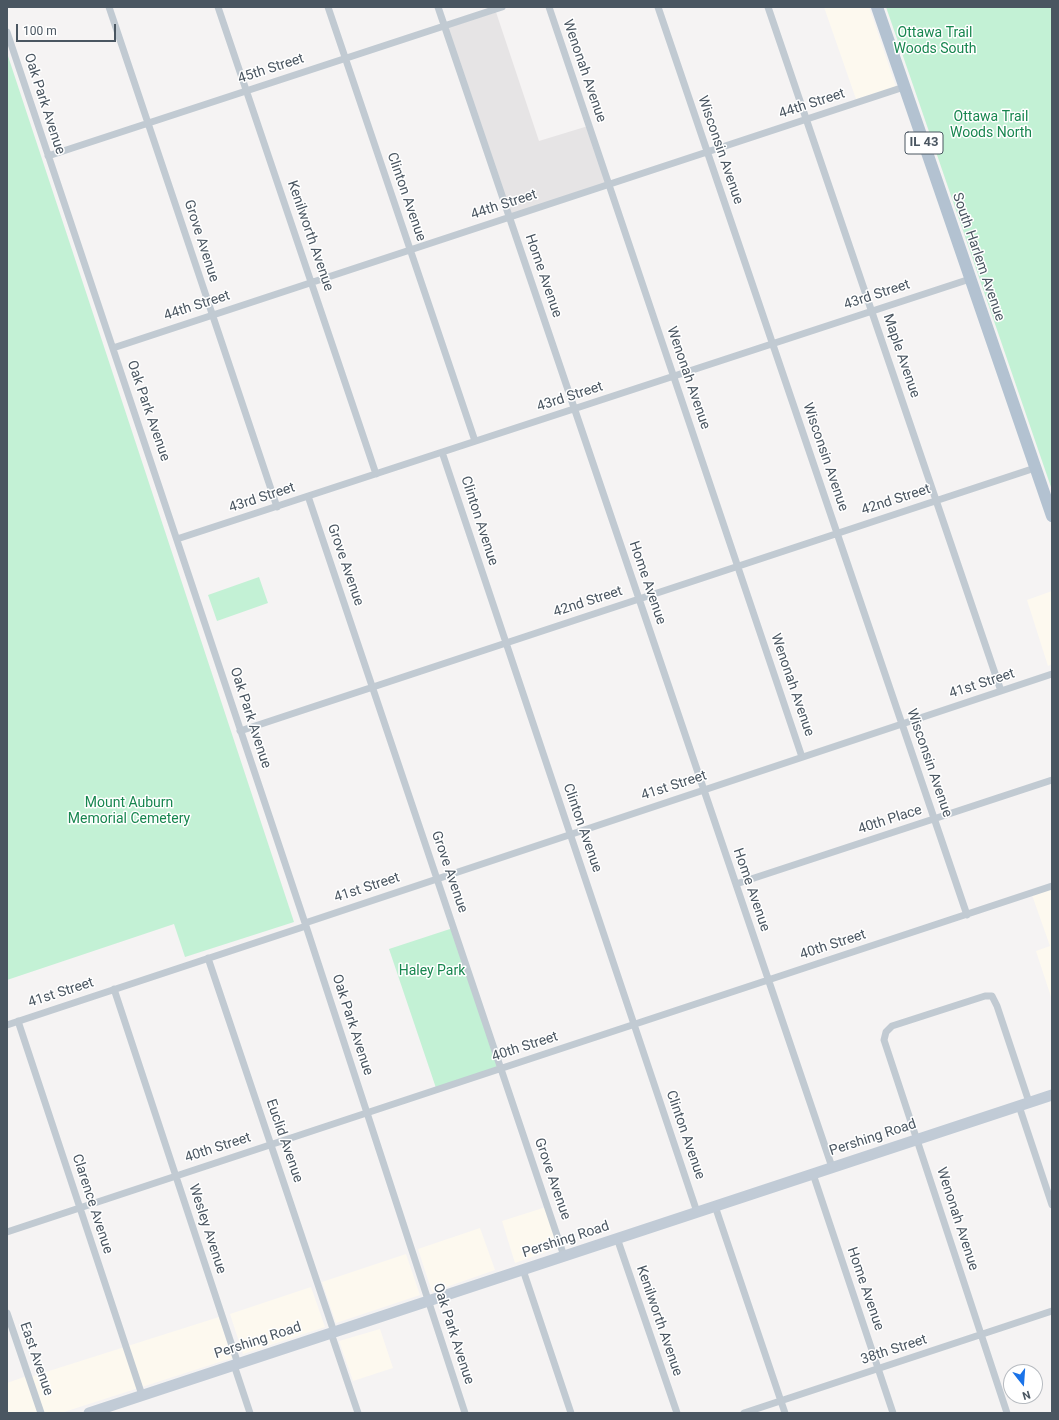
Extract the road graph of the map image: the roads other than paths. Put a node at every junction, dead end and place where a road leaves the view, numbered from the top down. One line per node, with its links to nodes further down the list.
1 (109, 7): 16 (street, Grove Avenue)
2 (218, 7): 14 (street, Kenilworth Avenue)
3 (328, 7): 12 (street, Clinton Avenue)
4 (438, 7): 10 (street, Home Avenue)
5 (502, 7): 10 (street, 45th Street)
6 (549, 7): 19 (street, Wenonah Avenue)
7 (658, 7): 17 (street, Wisconsin Avenue)
8 (768, 7): 15 (street, Maple Avenue)
9 (877, 7): 13 (main road, South Harlem Avenue / IL 43)
10 (445, 26): 12 (street, 45th Street); 20 (street, Home Avenue)
11 (7, 32): 18 (street, Oak Park Avenue)
12 (346, 58): 14 (street, 45th Street); 21 (street, Clinton Avenue)
13 (904, 87): 15 (street, 44th Street); 22 (main road, South Harlem Avenue / IL 43)
14 (247, 91): 16 (street, 45th Street); 23 (street, Kenilworth Avenue)
15 (806, 119): 17 (street, 44th Street); 24 (street, Maple Avenue)
16 (148, 123): 18 (street, 45th Street); 25 (street, Grove Avenue)
17 (707, 152): 19 (street, 44th Street); 26 (street, Wisconsin Avenue)
18 (48, 156): 27 (street, Oak Park Avenue)
19 (609, 184): 20 (street, 44th Street); 28 (street, Wenonah Avenue)
20 (510, 217): 21 (street, 44th Street); 29 (street, Home Avenue)
21 (410, 250): 23 (street, 44th Street); 30 (street, Clinton Avenue)
22 (970, 279): 24 (street, 43rd Street); 32 (main road, South Harlem Avenue / IL 43)
23 (311, 282): 25 (street, 44th Street); 33 (street, Kenilworth Avenue)
24 (872, 311): 26 (street, 43rd Street); 35 (street, Maple Avenue)
25 (212, 315): 27 (street, 44th Street); 36 (street, Grove Avenue)
26 (772, 344): 28 (street, 43rd Street); 38 (street, Wisconsin Avenue)
27 (113, 348): 39 (street, Oak Park Avenue)
28 (673, 376): 29 (street, 43rd Street); 40 (street, Wenonah Avenue)
29 (575, 409): 30 (street, 43rd Street); 41 (street, Home Avenue)
30 (475, 441): 31 (street, 43rd Street)
31 (442, 452): 33 (street, 43rd Street); 42 (street, Clinton Avenue)
32 (1035, 468): 35 (street, 42nd Street); 37 (main road, South Harlem Avenue / IL 43)
33 (376, 474): 34 (street, 43rd Street)
34 (308, 496): 36 (street, 43rd Street); 44 (street, Grove Avenue)
35 (936, 501): 38 (street, 42nd Street); 45 (street, Maple Avenue)
36 (277, 507): 39 (street, 43rd Street)
37 (1052, 516)
38 (837, 533): 40 (street, 42nd Street); 46 (street, Wisconsin Avenue)
39 (177, 539): 47 (street, Oak Park Avenue)
40 (738, 566): 41 (street, 42nd Street); 48 (street, Wenonah Avenue)
41 (639, 599): 42 (street, 42nd Street); 50 (street, Home Avenue)
42 (506, 643): 44 (street, 42nd Street); 52 (street, Clinton Avenue)
43 (1052, 674): 45 (street, 41st Street)
44 (373, 687): 47 (street, 42nd Street); 53 (street, Grove Avenue)
45 (1001, 691): 46 (street, 41st Street)
46 (902, 724): 48 (street, 41st Street); 51 (street, Wisconsin Avenue)
47 (240, 730): 57 (street, Oak Park Avenue)
48 (802, 757): 50 (street, 41st Street)
49 (1052, 780): 51 (street, 40th Place)
50 (704, 790): 52 (street, 41st Street); 54 (street, Home Avenue)
51 (935, 819): 54 (street, 40th Place); 56 (street, Wisconsin Avenue)
52 (570, 834): 53 (street, 41st Street); 62 (street, Clinton Avenue)
53 (437, 879): 57 (street, 41st Street); 64 (street, Grove Avenue)
54 (736, 884): 59 (street, Home Avenue)
55 (1052, 886): 56 (street, 40th Street)
56 (967, 914): 59 (street, 40th Street)
57 (306, 924): 58 (street, 41st Street); 67 (street, Oak Park Avenue)
58 (208, 958): 60 (street, 41st Street); 69 (street, Euclid Avenue)
59 (768, 980): 62 (street, 40th Street); 70 (street, Home Avenue)
60 (114, 989): 61 (street, 41st Street); 72 (street, Wesley Avenue)
61 (18, 1021): 63 (street, 41st Street); 75 (street, Clarence Avenue)
62 (634, 1024): 64 (street, 40th Street); 76 (street, Clinton Avenue)
63 (7, 1025)
64 (501, 1068): 67 (street, 40th Street); 79 (street, Grove Avenue)
65 (1052, 1095): 66 (main road, Pershing Road)
66 (1024, 1104): 68 (main road, Pershing Road); 68 (street, Wenonah Avenue); 73 (street)
67 (367, 1112): 69 (street, 40th Street); 81 (street, Oak Park Avenue)
68 (917, 1139): 70 (main road, Pershing Road); 85 (street, Wenonah Avenue)
69 (271, 1144): 72 (street, 40th Street); 84 (street, Euclid Avenue)
70 (832, 1167): 71 (main road, Pershing Road)
71 (813, 1174): 74 (main road, Pershing Road); 87 (street, Home Avenue)
72 (175, 1176): 75 (street, 40th Street); 86 (street, Wesley Avenue)
73 (1052, 1205)
74 (715, 1206): 76 (main road, Pershing Road); 89 (street)
75 (80, 1208): 77 (street, 40th Street); 88 (street, Clarence Avenue)
76 (697, 1212): 78 (main road, Pershing Road)
77 (7, 1232)
78 (617, 1238): 79 (main road, Pershing Road); 96 (street, Kenilworth Avenue)
79 (564, 1256): 80 (main road, Pershing Road)
80 (523, 1270): 81 (main road, Pershing Road); 95 (street)
81 (428, 1301): 84 (main road, Pershing Road); 94 (street, Oak Park Avenue)
82 (1052, 1311): 85 (street, 38th Street)
83 (7, 1313): 90 (street, East Avenue)
84 (333, 1332): 86 (main road, Pershing Road); 93 (street, Euclid Avenue)
85 (981, 1335): 87 (street, 38th Street); 100 (street, Wenonah Avenue)
86 (236, 1364): 88 (main road, Pershing Road); 92 (street, Wesley Avenue)
87 (878, 1369): 89 (street, 38th Street); 99 (street, Home Avenue)
88 (142, 1395): 91 (main road, Pershing Road)
89 (781, 1401): 97 (street, 38th Street); 98 (street)
90 (40, 1413)
91 (89, 1413)
92 (250, 1413)
93 (358, 1413)
94 (465, 1413)
95 (571, 1413)
96 (677, 1413)
97 (744, 1413)
98 (785, 1413)
99 (893, 1413)
100 (1008, 1413)

